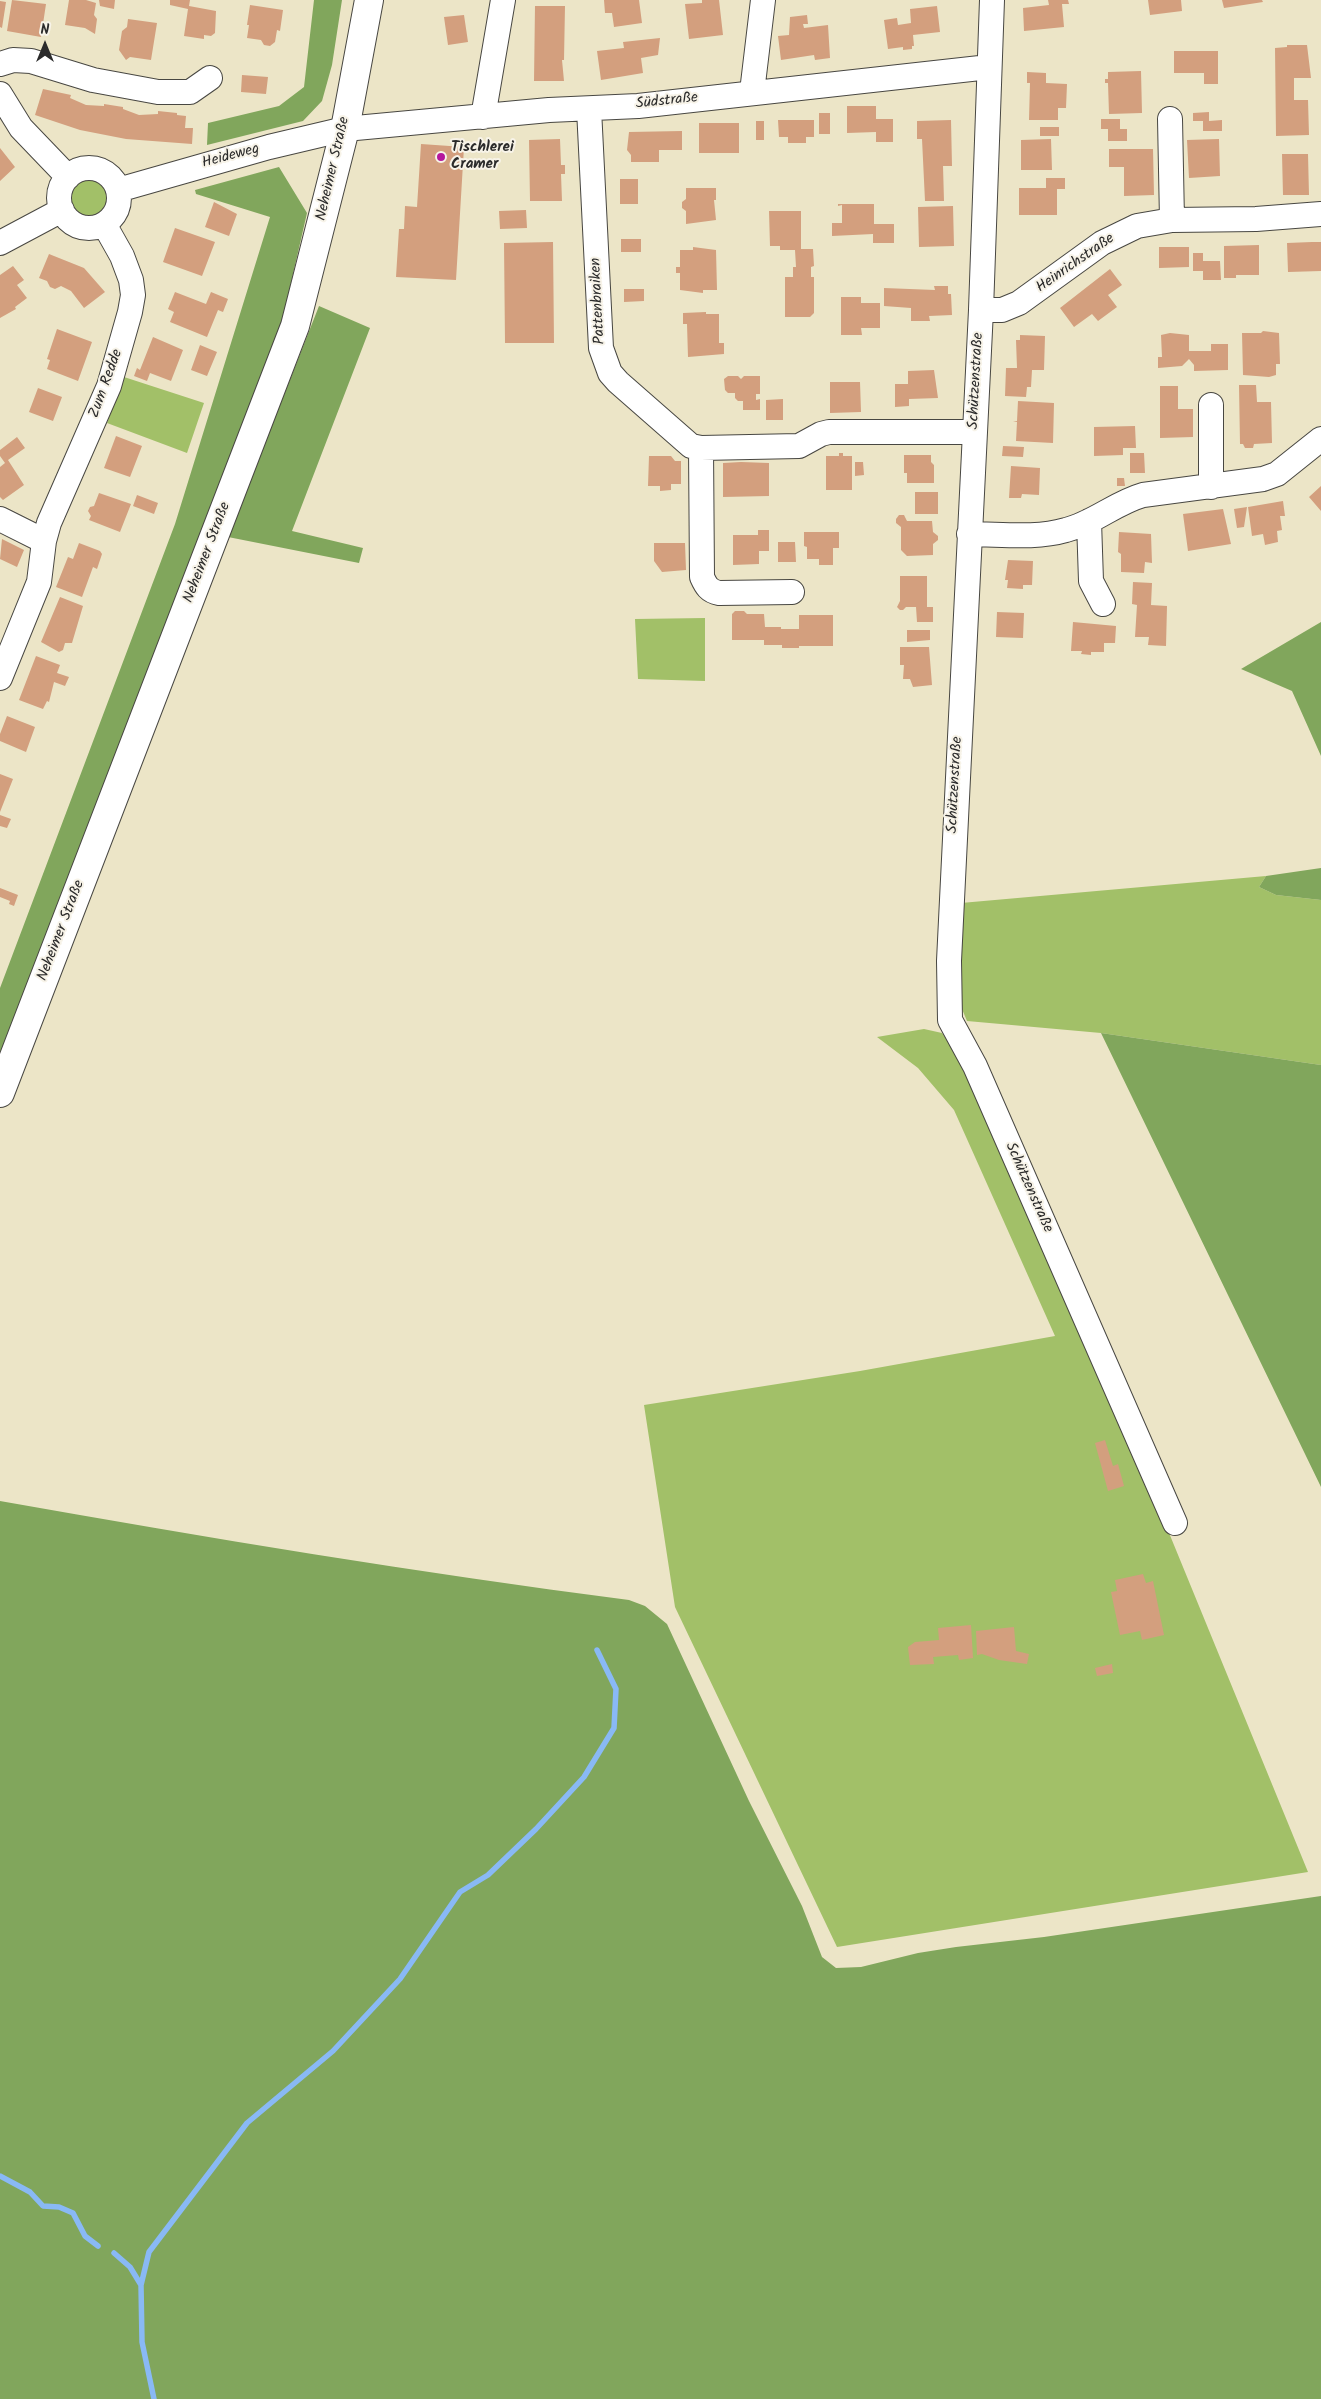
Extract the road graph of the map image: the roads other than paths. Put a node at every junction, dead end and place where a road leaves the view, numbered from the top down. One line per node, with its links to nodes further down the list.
1 (368, 0): 13 (main road, Neheimer Straße)
2 (503, 0): 11 (street)
3 (763, 0): 8 (street)
4 (992, 0): 6 (street, Schützenstraße)
5 (0, 64): 7 (street)
6 (989, 67): 8 (street, Südstraße); 21 (street, Schützenstraße)
7 (210, 78)
8 (752, 92): 10 (street, Südstraße)
9 (0, 94): 14 (street)
10 (588, 109): 11 (street, Südstraße); 25 (street, Pattenbraiken)
11 (483, 117): 13 (street, Südstraße)
12 (1170, 119): 18 (street)
13 (345, 129): 15 (street, Heideweg); 34 (main road, Neheimer Straße)
14 (68, 177): 15 (street); 16 (street)
15 (118, 190): 19 (street)
16 (62, 210): 19 (street); 20 (street)
17 (1321, 214): 18 (street, Heinrichstraße)
18 (1172, 220): 21 (street, Heinrichstraße)
19 (104, 224): 30 (street, Zum Redde)
20 (0, 243)
21 (981, 310): 23 (street, Schützenstraße)
22 (1210, 405): 26 (street)
23 (975, 432): 25 (street); 29 (street, Schützenstraße)
24 (1321, 439): 26 (street)
25 (701, 448): 31 (street)
26 (1211, 487): 28 (street)
27 (0, 519): 30 (street)
28 (1089, 521): 29 (street); 32 (street)
29 (969, 534): 35 (street, Schützenstraße)
30 (44, 541): 33 (street, Zum Redde)
31 (792, 592)
32 (1103, 604)
33 (1, 671)
34 (0, 1092)
35 (1176, 1523)

